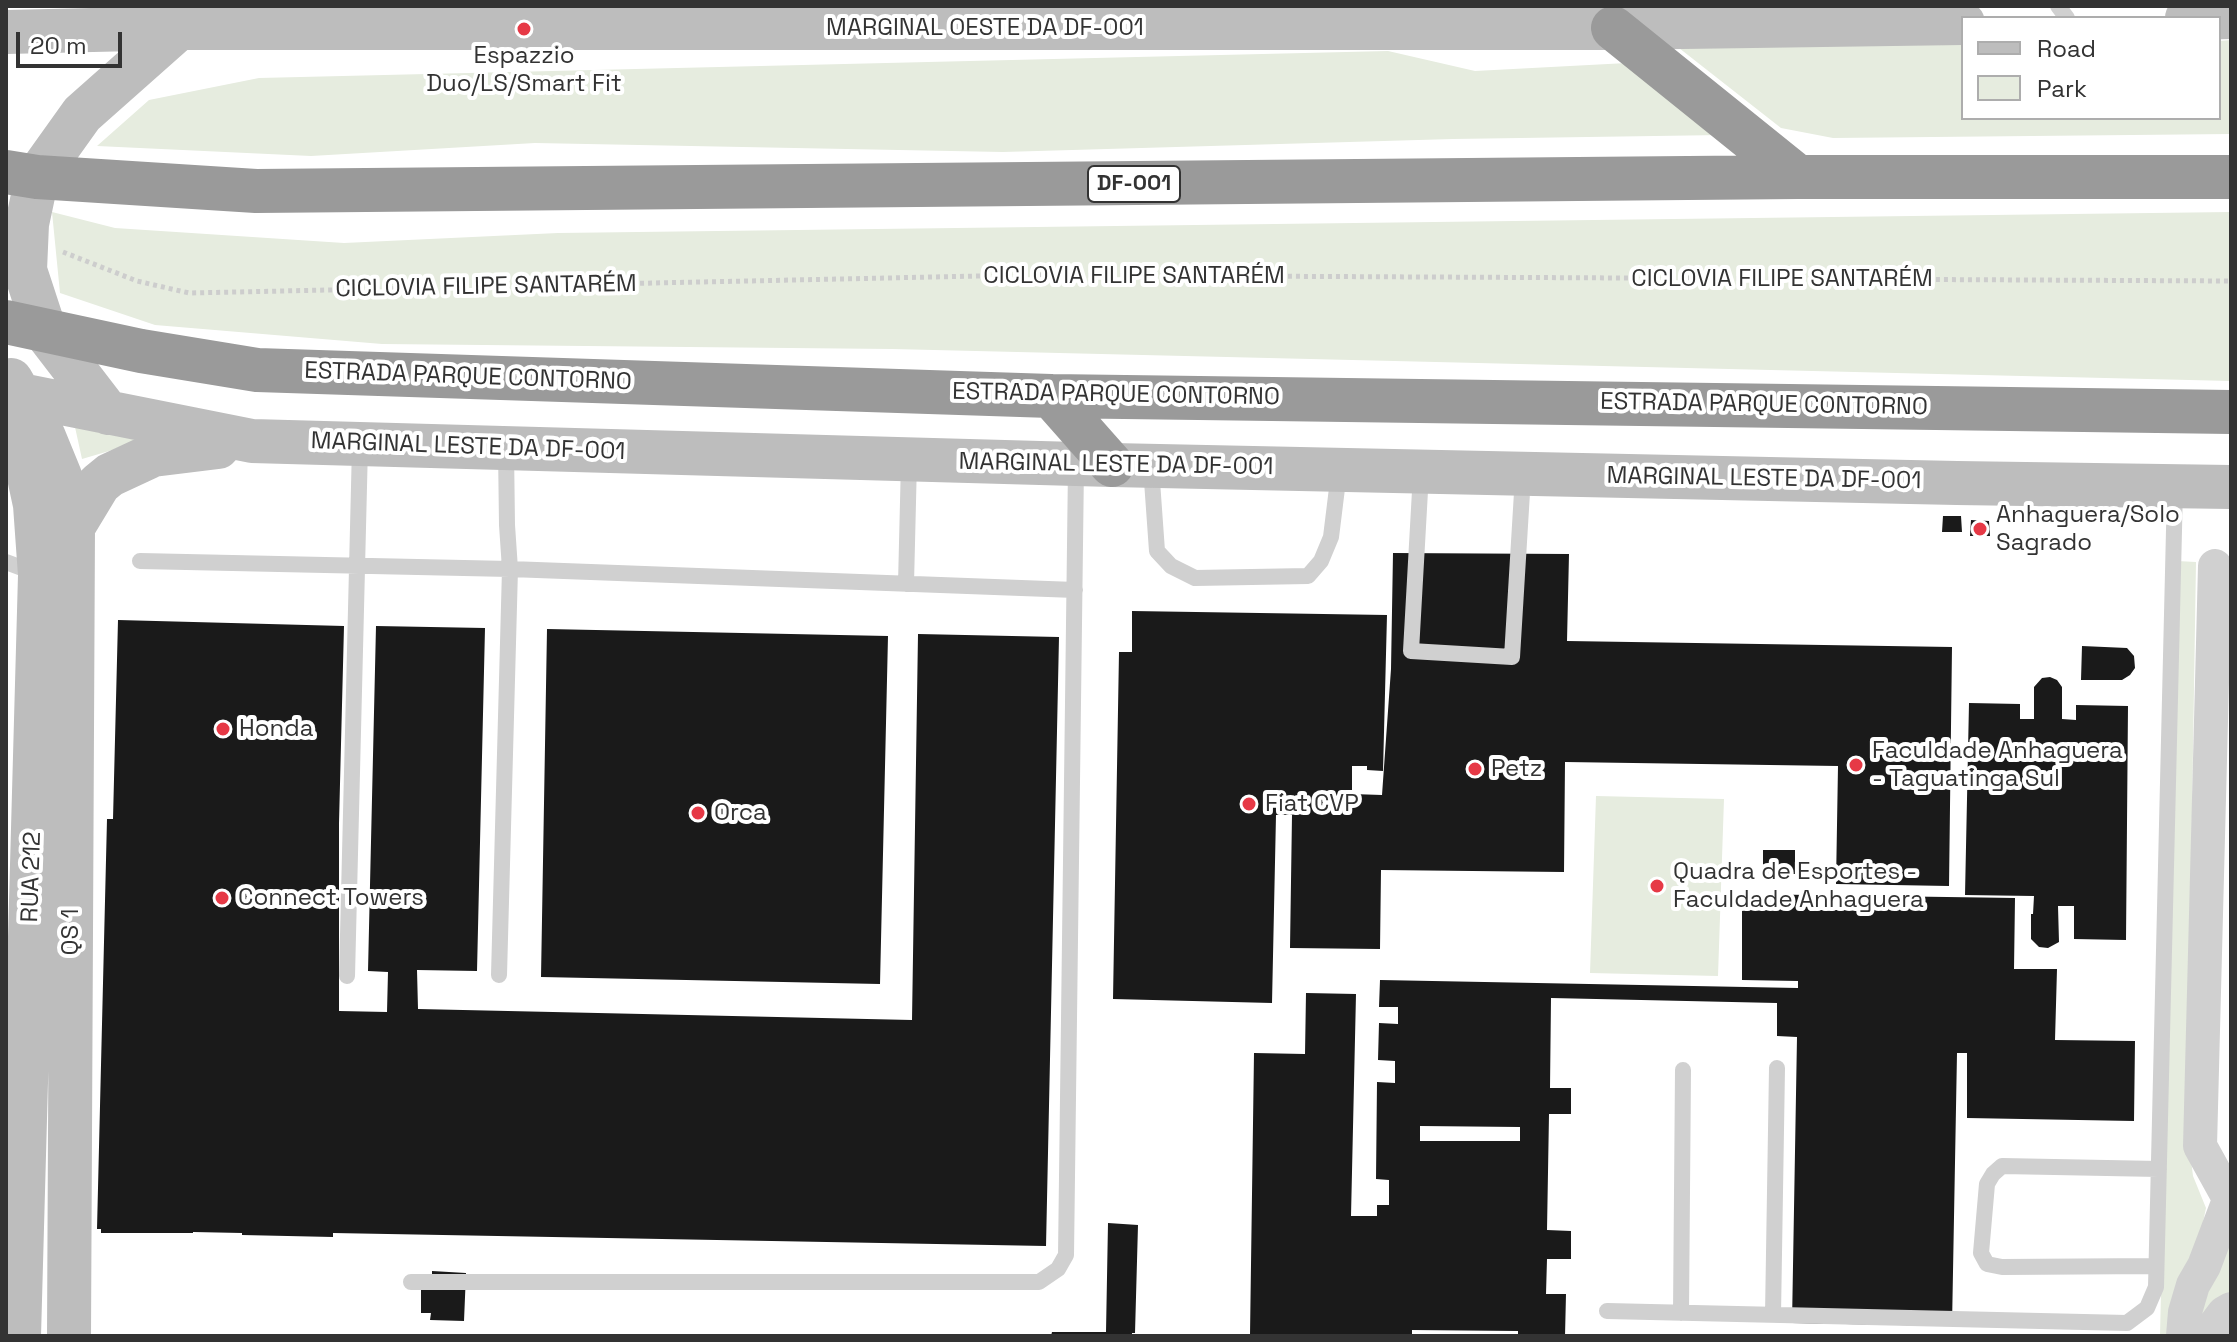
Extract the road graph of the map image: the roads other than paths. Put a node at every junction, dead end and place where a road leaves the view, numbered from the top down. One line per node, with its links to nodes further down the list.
1 (1961, 23): 3 (main road, MARGINAL OESTE DA DF-001)
2 (179, 28): 3 (main road, MARGINAL OESTE DA DF-001); 4 (main road, MARGINAL OESTE DA DF-001); 5 (main road)
3 (1613, 28): 6 (highway)
4 (6, 32)
5 (22, 174): 6 (highway, DF-001); 8 (main road)
6 (1798, 177): 7 (highway, DF-001)
7 (2231, 177)
8 (26, 327): 10 (highway, ESTRADA PARQUE CONTORNO); 12 (main road)
9 (9, 396): 12 (main road, MARGINAL LESTE DA DF-001); 23 (main road); 26 (main road, RUA 212)
10 (1051, 396): 11 (highway, ESTRADA PARQUE CONTORNO); 17 (highway)
11 (2231, 412)
12 (108, 413): 13 (main road, MARGINAL LESTE DA DF-001)
13 (252, 441): 14 (main road, MARGINAL LESTE DA DF-001); 23 (main road)
14 (360, 444): 15 (main road, MARGINAL LESTE DA DF-001); 25 (lane)
15 (506, 448): 16 (main road, MARGINAL LESTE DA DF-001); 27 (lane)
16 (909, 459): 17 (main road, MARGINAL LESTE DA DF-001); 29 (lane)
17 (1113, 465): 18 (main road, MARGINAL LESTE DA DF-001); 18 (lane); 30 (lane)
18 (1339, 470): 19 (main road, MARGINAL LESTE DA DF-001)
19 (1422, 472): 20 (main road, MARGINAL LESTE DA DF-001); 20 (lane)
20 (1523, 474): 21 (main road, MARGINAL LESTE DA DF-001)
21 (2175, 486): 22 (main road, MARGINAL LESTE DA DF-001); 37 (lane)
22 (2231, 487)
23 (73, 527): 46 (main road, QS 1)
24 (140, 561): 25 (lane)
25 (358, 567): 27 (lane); 34 (lane)
26 (23, 568): 45 (main road, RUA 212)
27 (510, 569): 29 (lane); 33 (lane)
28 (2223, 579): 31 (street)
29 (906, 584): 30 (lane)
30 (1075, 590): 40 (lane)
31 (2209, 810): 32 (street); 38 (street)
32 (2231, 850)
33 (499, 975)
34 (347, 976)
35 (1777, 1068): 44 (lane)
36 (1683, 1070): 43 (lane)
37 (2159, 1169): 39 (lane); 39 (lane)
38 (2230, 1201): 47 (street)
39 (2156, 1266): 44 (lane)
40 (411, 1282)
41 (2231, 1309): 48 (street)
42 (1607, 1311): 43 (lane)
43 (1681, 1313): 44 (lane)
44 (1773, 1315)
45 (19, 1336)
46 (69, 1336)
47 (2183, 1336)
48 (2215, 1336)

